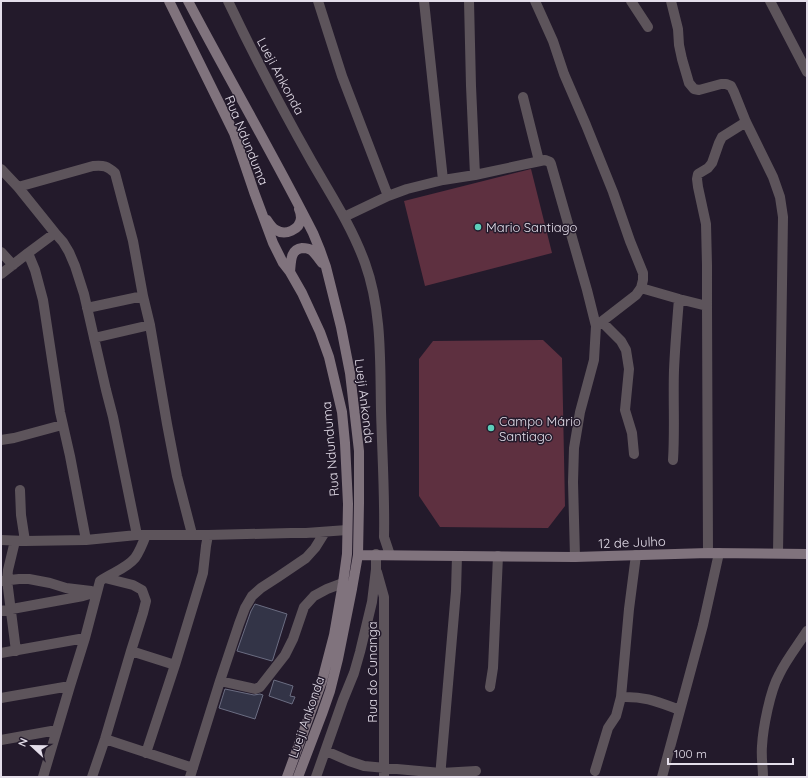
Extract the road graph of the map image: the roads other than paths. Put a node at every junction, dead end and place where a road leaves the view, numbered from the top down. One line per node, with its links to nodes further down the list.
1 (169, 1): 23 (main road, Rua Ndunduma)
2 (188, 1): 15 (main road, Rua Ndunduma)
3 (228, 1): 24 (street, Lueji Ankonda)
4 (318, 1): 21 (street)
5 (424, 1): 19 (street)
6 (469, 1): 18 (street)
7 (535, 1): 32 (street)
8 (631, 1): 11 (street)
9 (671, 1): 14 (street)
10 (770, 1): 12 (street)
11 (648, 27)
12 (807, 72)
13 (523, 97): 16 (street)
14 (746, 122): 35 (street); 55 (street)
15 (261, 134): 22 (main road, Lueji Ankonda)
16 (538, 161): 18 (street); 37 (street)
17 (1, 169): 20 (street)
18 (475, 175): 19 (street)
19 (443, 180): 21 (street)
20 (18, 187): 25 (street); 33 (street)
21 (388, 196): 24 (street)
22 (298, 204): 23 (main road); 29 (main road, Lueji Ankonda)
23 (264, 217): 30 (main road, Rua Ndunduma)
24 (344, 217): 59 (street, Lueji Ankonda)
25 (55, 234): 27 (street); 36 (street)
26 (1, 252): 28 (street)
27 (28, 253): 28 (street); 40 (street)
28 (12, 265): 31 (street)
29 (326, 267): 30 (main road); 58 (main road, Lueji Ankonda)
30 (290, 272): 45 (main road, Rua Ndunduma)
31 (1, 274)
32 (641, 288): 34 (street); 37 (street)
33 (143, 296): 36 (street); 38 (street)
34 (679, 299): 35 (street); 43 (street)
35 (707, 306): 53 (street)
36 (87, 308): 39 (street)
37 (599, 324): 42 (street); 63 (street)
38 (150, 325): 39 (street); 47 (street)
39 (94, 338): 48 (street)
40 (62, 425): 41 (street); 51 (street)
41 (1, 440)
42 (634, 454)
43 (673, 460)
44 (20, 490): 52 (street)
45 (347, 530): 46 (street); 67 (main road, Rua Ndunduma)
46 (325, 532): 49 (street); 76 (street)
47 (192, 534): 48 (street); 49 (street)
48 (141, 535): 51 (street); 65 (street)
49 (208, 535): 75 (street)
50 (1, 540): 52 (street)
51 (86, 540): 52 (street)
52 (20, 541): 66 (street)
53 (708, 553): 54 (main road, 12 de Julho); 60 (main road, 12 de Julho)
54 (719, 553): 55 (main road, 12 de Julho); 81 (street)
55 (778, 553): 57 (main road, 12 de Julho)
56 (376, 554): 58 (main road, 12 de Julho); 59 (main road, 12 de Julho); 64 (street)
57 (807, 554)
58 (358, 555): 95 (main road, Lueji Ankonda)
59 (390, 555): 61 (main road, 12 de Julho)
60 (636, 555): 63 (main road, 12 de Julho); 79 (street)
61 (457, 556): 62 (main road, 12 de Julho); 91 (street)
62 (498, 556): 63 (main road, 12 de Julho); 78 (street)
63 (574, 557)
64 (376, 569): 85 (street); 90 (street, Rua do Cunanga)
65 (105, 578): 68 (street); 73 (street)
66 (3, 579): 68 (street); 69 (street)
67 (343, 583): 76 (street); 94 (main road, Rua Ndunduma)
68 (97, 592): 69 (street); 71 (street)
69 (6, 610): 72 (street)
70 (807, 631): 98 (street)
71 (86, 638): 72 (street); 77 (street)
72 (16, 650): 74 (street)
73 (131, 651): 75 (street); 83 (street)
74 (1, 653)
75 (175, 665): 86 (street)
76 (220, 681): 89 (street)
77 (70, 686): 80 (street); 82 (street)
78 (490, 688)
79 (621, 697): 81 (street); 88 (street)
80 (1, 698)
81 (680, 710): 97 (street)
82 (57, 730): 84 (street); 92 (street)
83 (104, 739): 86 (street); 93 (street)
84 (1, 740)
85 (326, 751): 90 (street); 96 (street)
86 (146, 753): 89 (street)
87 (476, 771): 91 (street)
88 (595, 771)
89 (191, 772)
90 (384, 773): 91 (street)
91 (440, 775)
92 (43, 777)
93 (92, 777)
94 (287, 777)
95 (298, 777)
96 (316, 777)
97 (662, 777)
98 (763, 777)

